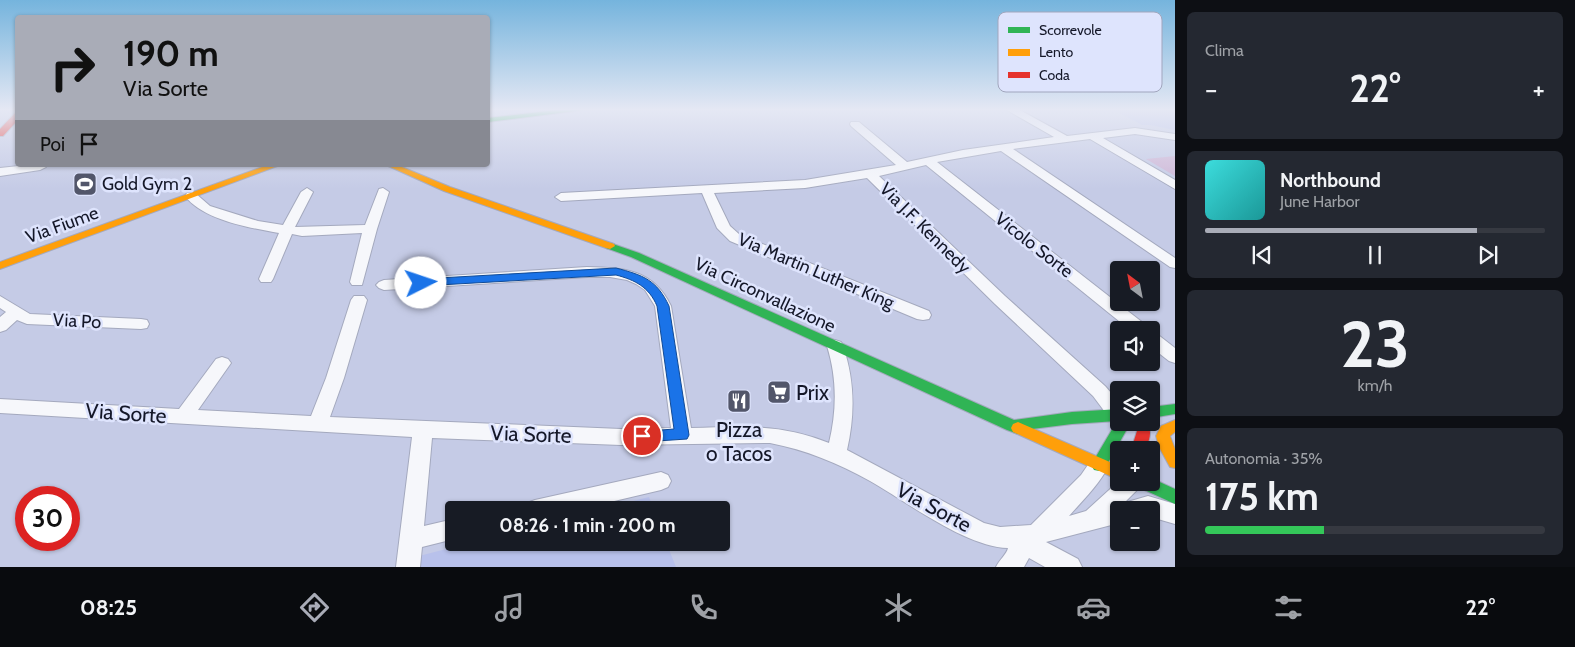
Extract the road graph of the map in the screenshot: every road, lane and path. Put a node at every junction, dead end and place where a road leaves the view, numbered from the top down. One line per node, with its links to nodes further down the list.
1 (868, 135): 8 (street)
2 (1058, 135): 5 (street)
3 (1097, 135): 4 (street)
4 (1092, 136): 5 (street); 14 (street)
5 (1064, 139): 6 (street)
6 (1002, 147): 7 (street); 22 (street)
7 (928, 160): 8 (street); 31 (street, Vicolo Sorte)
8 (904, 166): 13 (street)
9 (40, 167): 12 (street)
10 (271, 167): 18 (main road, Via Fiume)
11 (395, 167): 35 (main road, Via Circonvallazione)
12 (0, 172)
13 (870, 174): 15 (street, Via J.F. Kennedy); 38 (street, Via J.F. Kennedy)
14 (1175, 185)
15 (706, 189): 19 (street, Via J.F. Kennedy); 30 (street, Via Martin Luther King)
16 (307, 192): 21 (street)
17 (383, 192): 20 (street)
18 (191, 196): 21 (street); 23 (main road, Via Fiume)
19 (561, 198)
20 (370, 229): 21 (street); 25 (street)
21 (287, 230): 24 (street)
22 (1175, 264)
23 (0, 266)
24 (266, 279)
25 (357, 282)
26 (384, 285): 49 (street)
27 (359, 300): 44 (street)
28 (0, 301): 29 (street, Via Po)
29 (16, 312): 32 (street, Via Po); 33 (street)
30 (922, 315)
31 (1130, 321)
32 (141, 324)
33 (0, 326)
34 (1160, 345): 36 (street)
35 (835, 346): 45 (main road, Via Circonvallazione); 50 (street)
36 (1175, 357)
37 (222, 363): 43 (street)
38 (1110, 405)
39 (0, 406): 43 (street, Via Sorte)
40 (1175, 410): 41 (main road)
41 (1160, 412)
42 (1110, 416): 45 (main road)
43 (184, 417): 44 (street, Via Sorte)
44 (318, 423): 47 (street, Via Sorte)
45 (1012, 426): 52 (main road, Via Circonvallazione)
46 (1175, 426): 51 (main road)
47 (423, 430): 49 (street, Via Sorte); 65 (street)
48 (1119, 431): 52 (main road)
49 (682, 435): 50 (street, Via Sorte)
50 (836, 454): 64 (street, Via Sorte)
51 (1175, 462)
52 (1099, 465): 53 (main road, Via Circonvallazione); 64 (street)
53 (1110, 469)
54 (660, 481): 58 (street)
55 (1160, 490): 57 (main road)
56 (1122, 491): 62 (street, Via Sorte)
57 (1175, 497)
58 (574, 501)
59 (1160, 510): 60 (street)
60 (1175, 514)
61 (1110, 515): 62 (street, Via Sorte)
62 (1093, 518): 64 (street, Via Sorte)
63 (445, 531): 65 (street)
64 (1029, 535): 67 (street); 68 (street)
65 (411, 539): 66 (street)
66 (408, 567)
67 (1008, 567)
68 (1070, 567)

